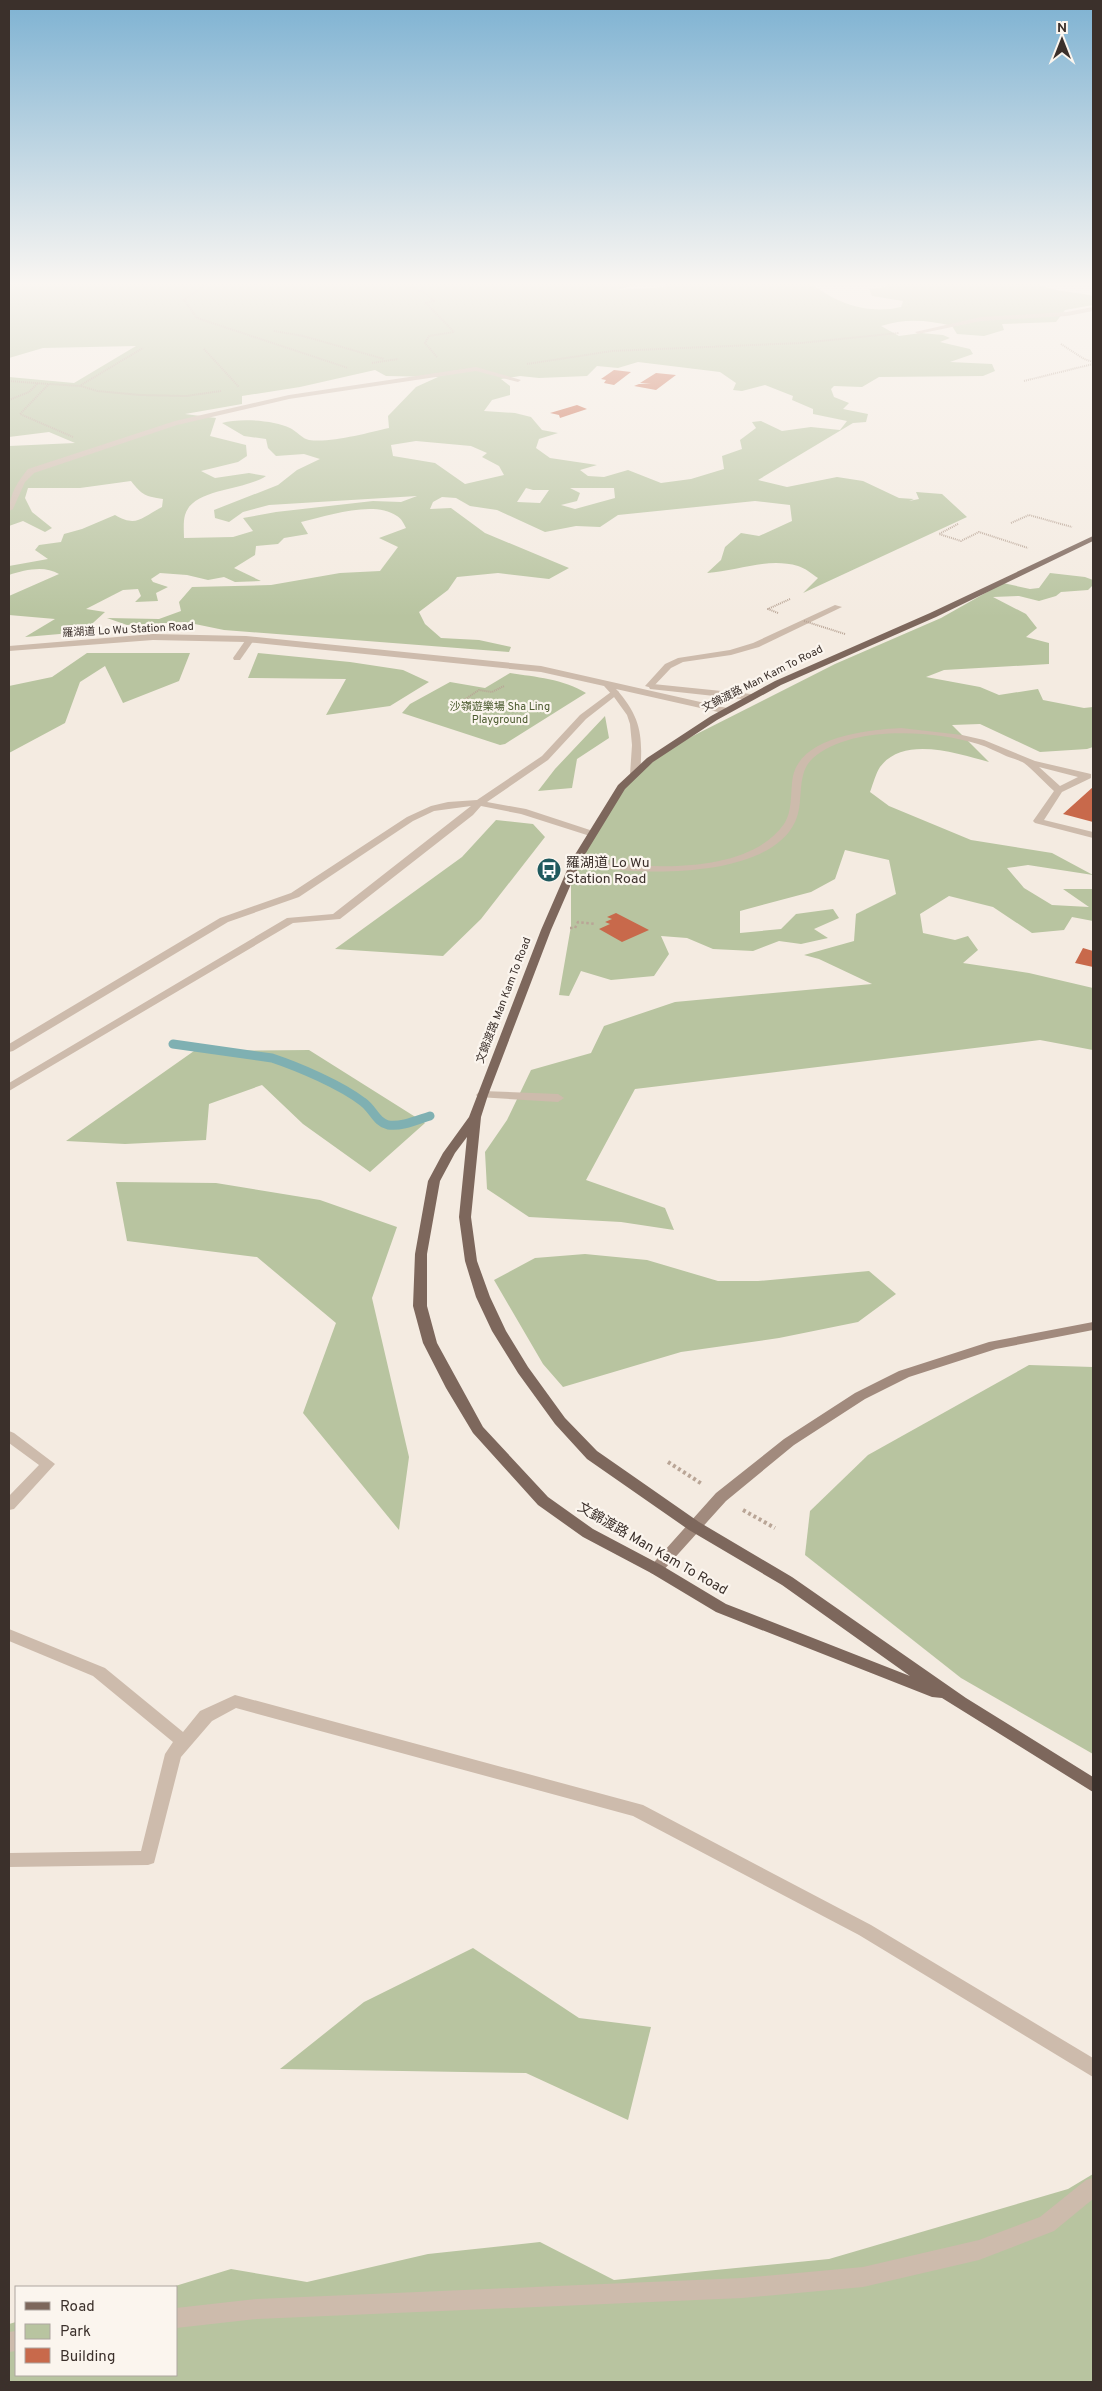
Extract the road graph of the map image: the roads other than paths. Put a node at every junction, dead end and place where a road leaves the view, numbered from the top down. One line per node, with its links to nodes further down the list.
1 (312, 394): 2 (street)
2 (9, 509)
3 (1093, 538): 11 (main road, 文錦渡路 Man Kam To Road)
4 (838, 607): 9 (street)
5 (250, 640): 6 (street, 羅湖道 Lo Wu Station Road); 7 (street); 8 (street, 羅湖道 Lo Wu Station Road)
6 (9, 649)
7 (237, 658)
8 (606, 683): 9 (street, 羅湖道 Lo Wu Station Road); 10 (street); 12 (street, 羅湖道 Lo Wu Station Road)
9 (649, 686): 11 (street, 羅湖道 Lo Wu Station Road)
10 (615, 692): 14 (street); 17 (street)
11 (751, 697): 12 (main road, 文錦渡路 Man Kam To Road)
12 (727, 711): 14 (main road, 文錦渡路 Man Kam To Road)
13 (1023, 759): 15 (street); 16 (street); 20 (street)
14 (634, 775): 18 (main road, 文錦渡路 Man Kam To Road)
15 (1090, 775): 16 (street)
16 (1059, 790): 19 (street)
17 (479, 803): 18 (street); 21 (street); 21 (street)
18 (592, 834): 20 (main road, 文錦渡路 Man Kam To Road)
19 (1093, 835)
20 (576, 861): 24 (main road, 文錦渡路 Man Kam To Road)
21 (278, 913): 22 (street); 23 (street)
22 (9, 1049)
23 (9, 1088)
24 (482, 1096): 25 (street); 26 (main road, 文錦渡路 Man Kam To Road)
25 (558, 1098)
26 (475, 1117): 30 (main road, 文錦渡路 Man Kam To Road); 31 (main road, 文錦渡路 Man Kam To Road)
27 (1093, 1326): 30 (street)
28 (9, 1436): 29 (street)
29 (9, 1505)
30 (694, 1526): 31 (street); 33 (main road, 文錦渡路 Man Kam To Road)
31 (656, 1569): 33 (main road, 文錦渡路 Man Kam To Road)
32 (9, 1635): 34 (street)
33 (960, 1702): 35 (main road, 文錦渡路 Man Kam To Road)
34 (184, 1742): 36 (street); 37 (street)
35 (1093, 1785)
36 (9, 1860)
37 (1093, 2068)
38 (1093, 2187): 39 (street)
39 (178, 2318)

